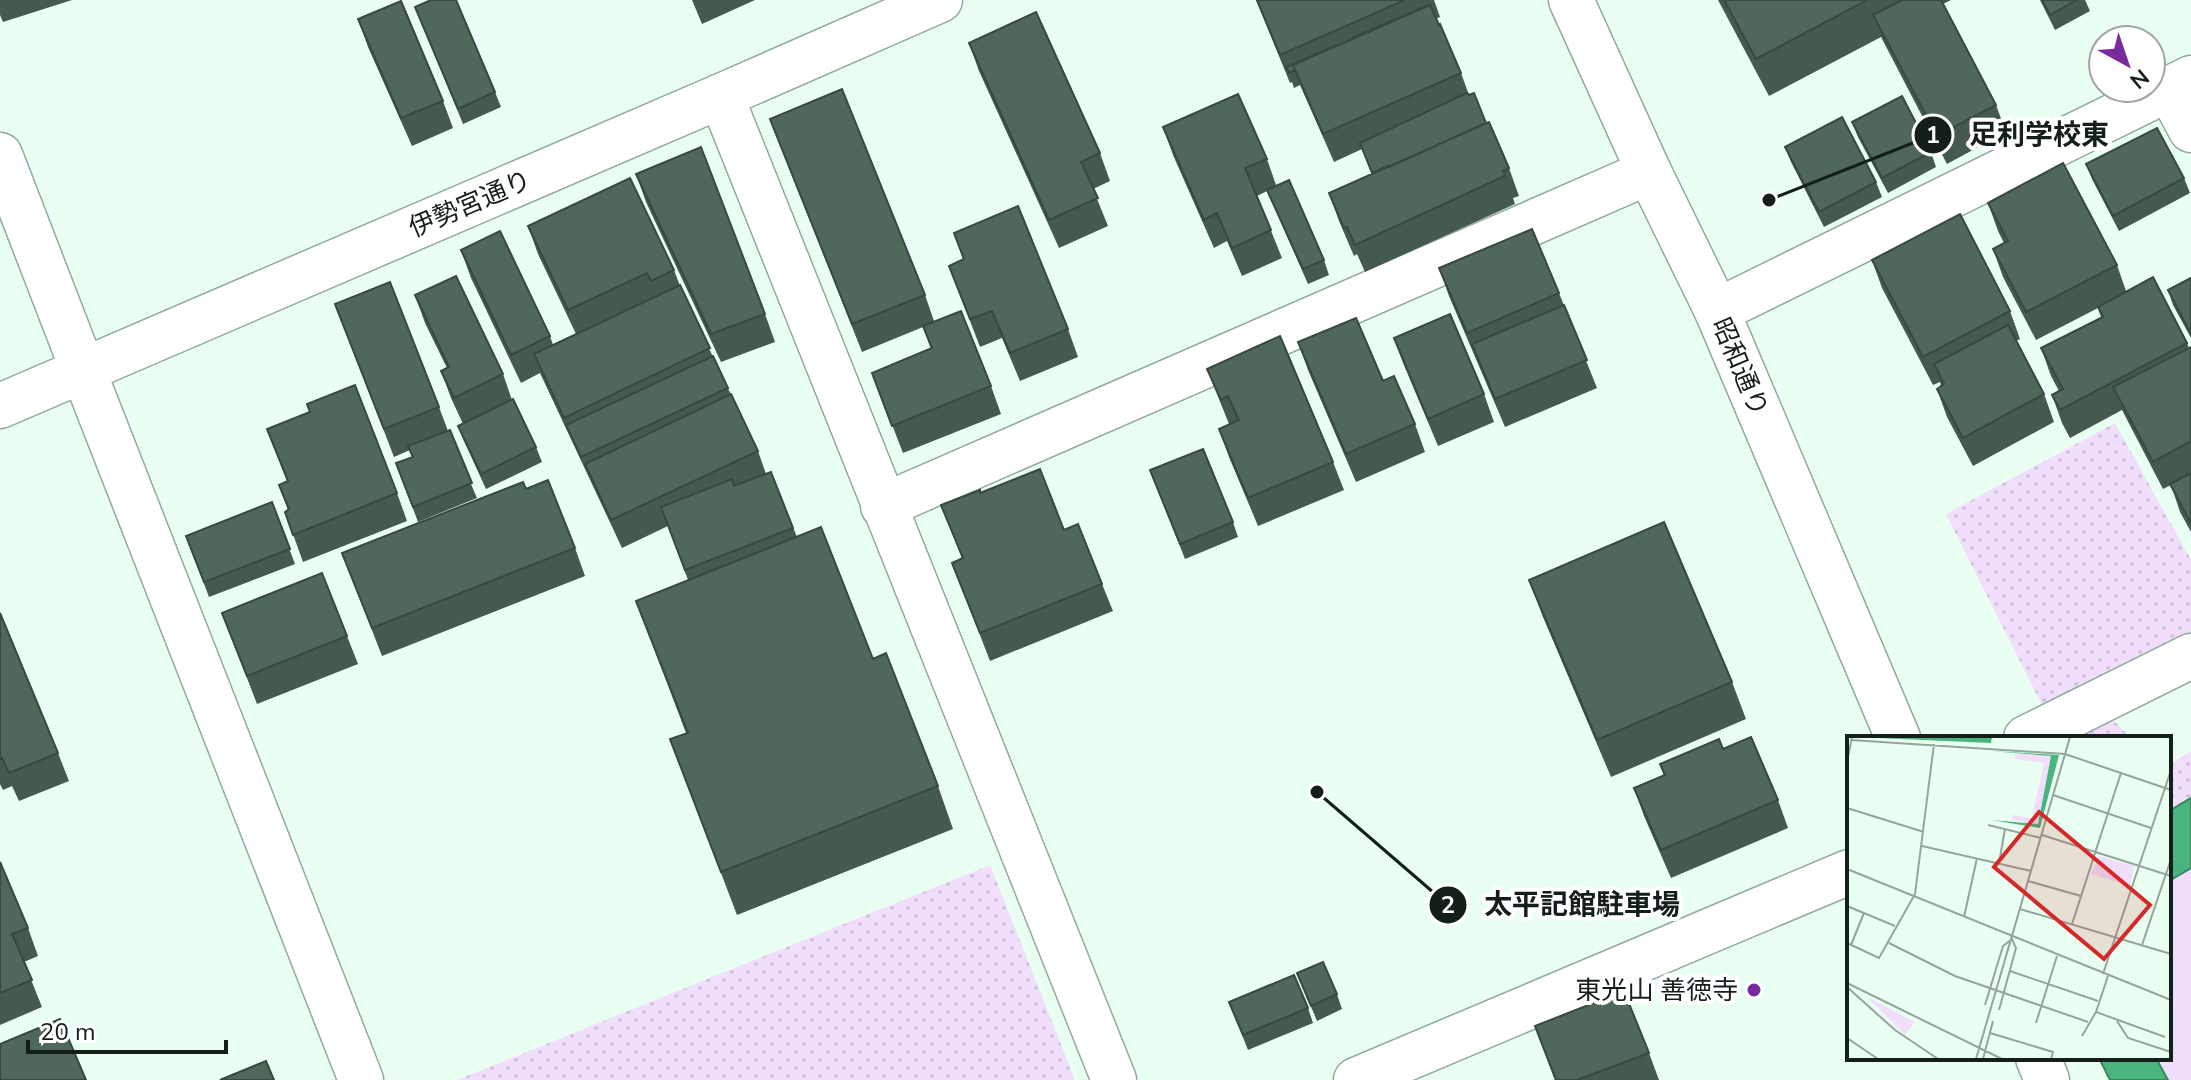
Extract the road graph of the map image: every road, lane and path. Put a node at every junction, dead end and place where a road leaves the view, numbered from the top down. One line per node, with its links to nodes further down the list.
1 (940, 0): 4 (main road, 伊勢宮通り)
2 (1571, 0): 7 (main road, 昭和通り)
3 (2180, 83): 5 (main road); 8 (main road)
4 (721, 96): 9 (main road, 伊勢宮通り); 11 (main road)
5 (2191, 130)
6 (0, 155): 9 (main road)
7 (1649, 172): 8 (main road, 昭和通り); 11 (main road)
8 (1717, 311): 13 (main road, 昭和通り)
9 (83, 370): 10 (main road, 伊勢宮通り); 17 (main road)
10 (0, 406)
11 (883, 506): 18 (main road)
12 (2191, 656): 14 (main road)
13 (1897, 736)
14 (2030, 736)
15 (1847, 873): 19 (main road)
16 (2039, 1060): 20 (main road)
17 (361, 1080)
18 (1114, 1080)
19 (1356, 1080)
20 (2047, 1080)

